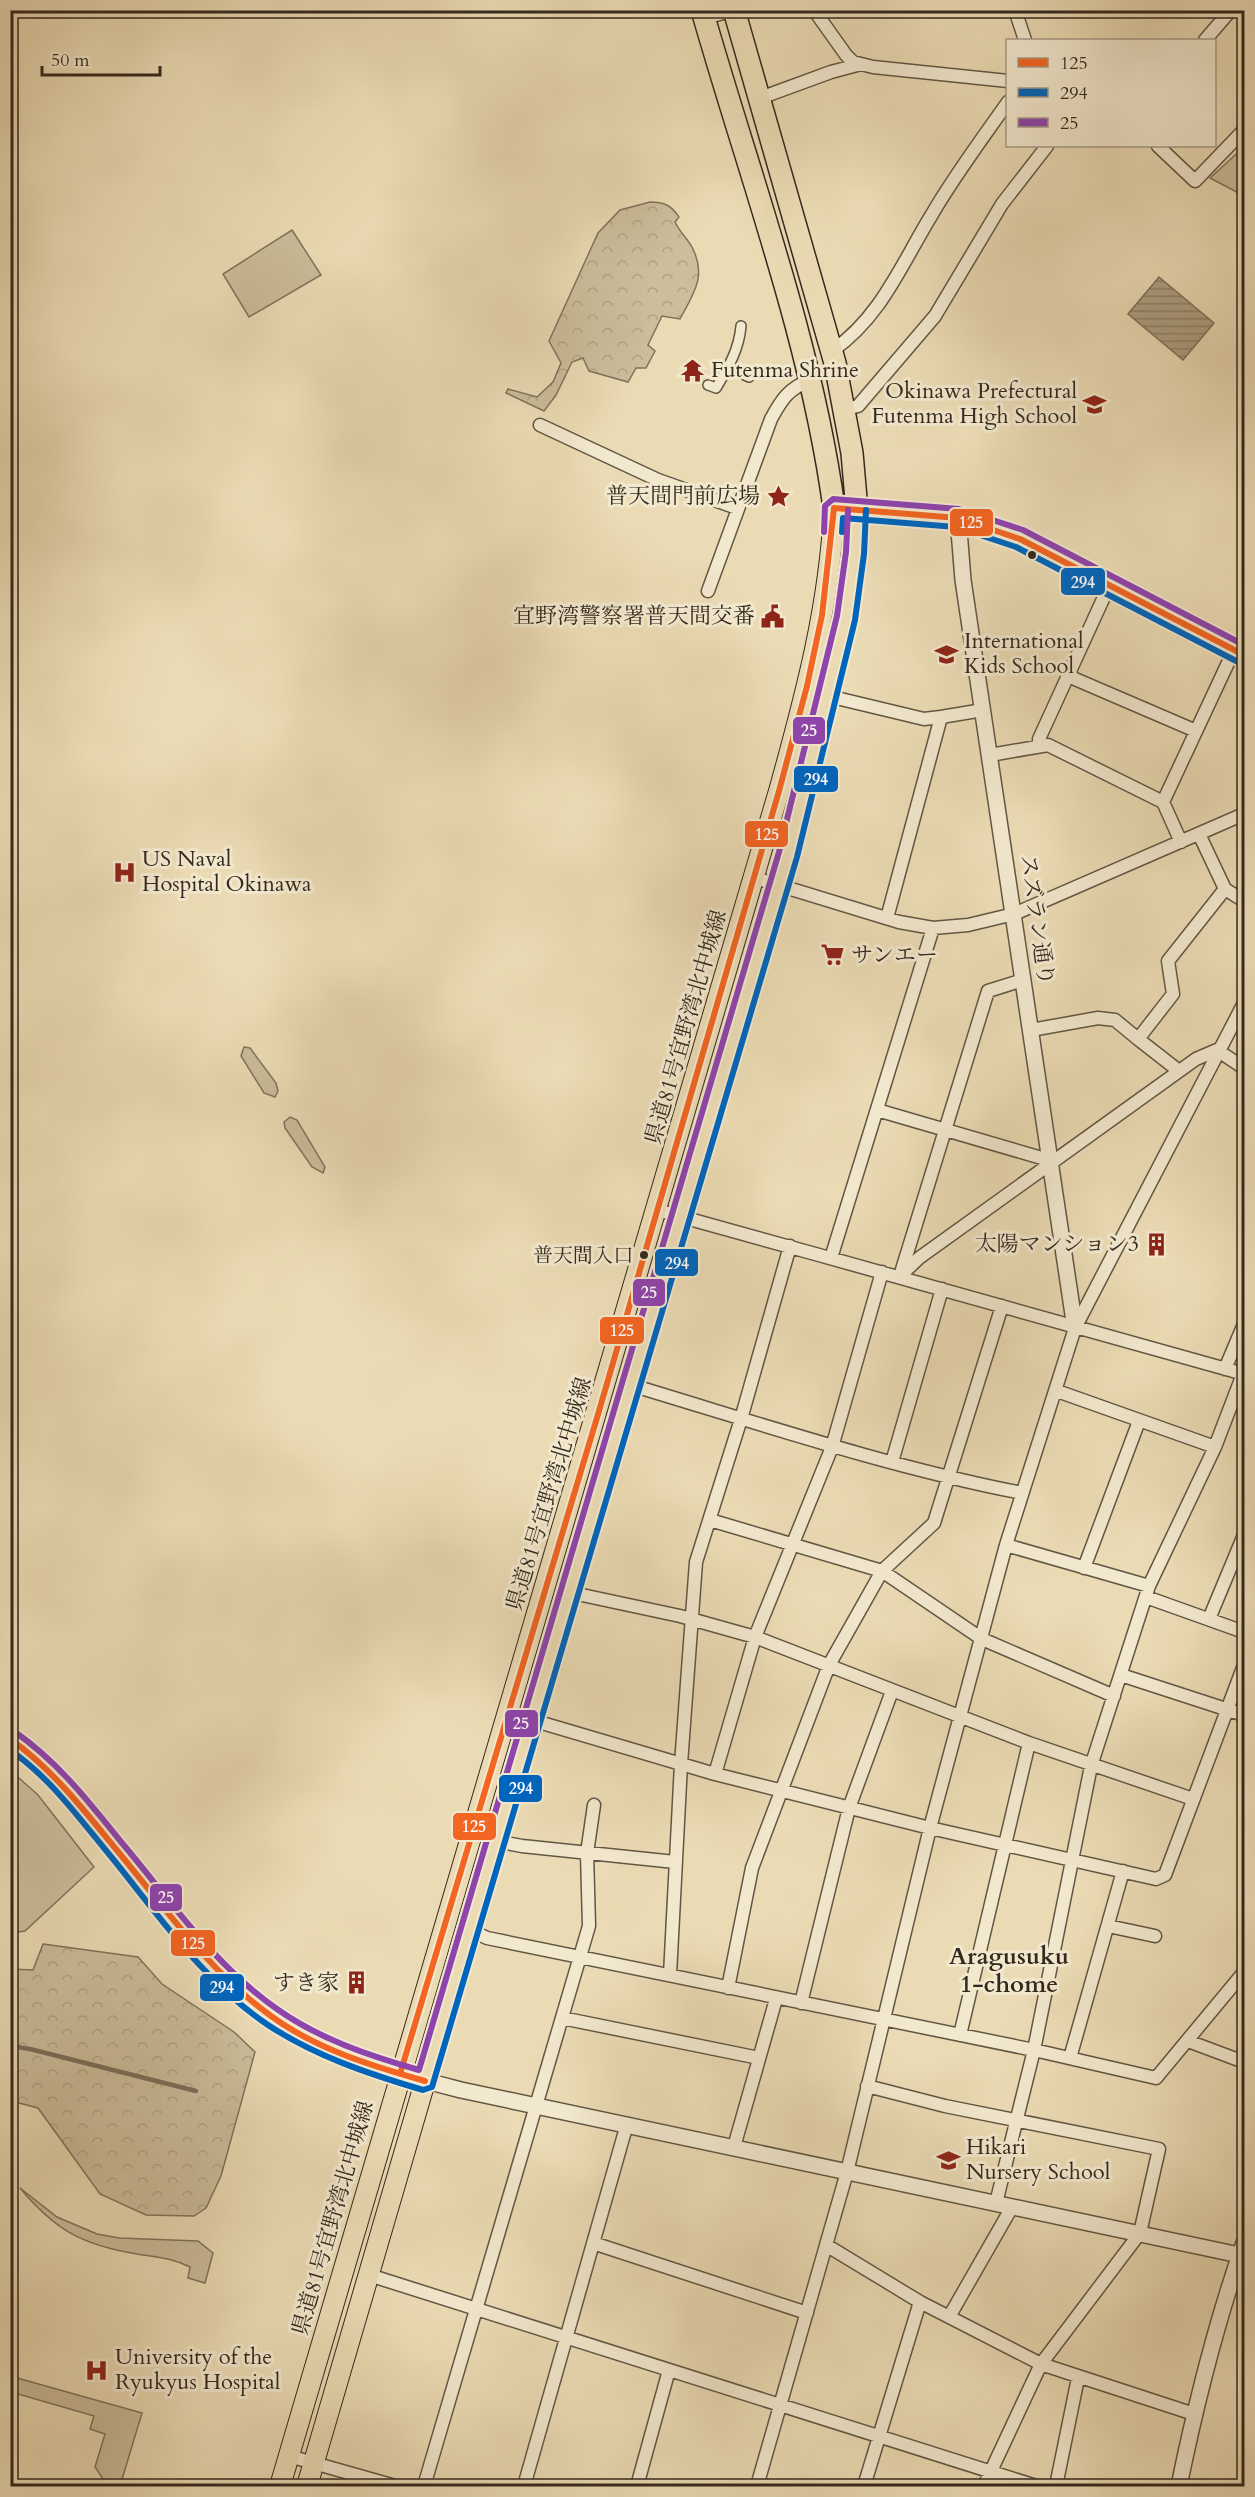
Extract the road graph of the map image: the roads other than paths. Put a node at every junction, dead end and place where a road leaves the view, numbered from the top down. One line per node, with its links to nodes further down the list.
1 (814, 10): 8 (street)
2 (1015, 10): 6 (street)
3 (1231, 10): 7 (street)
4 (734, 11): 5 (street); 10 (highway)
5 (703, 14): 19 (highway)
6 (1025, 39)
7 (1206, 39)
8 (861, 63): 9 (street); 10 (street)
9 (1006, 81)
10 (760, 98): 16 (highway)
11 (1006, 105): 16 (street)
12 (1245, 130): 14 (street)
13 (1046, 147): 21 (street)
14 (1159, 147)
15 (741, 326): 17 (street)
16 (832, 351): 21 (highway)
17 (728, 367): 18 (street); 20 (street)
18 (749, 377)
19 (811, 380): 23 (street); 24 (highway)
20 (708, 385)
21 (845, 409): 25 (highway)
22 (540, 424): 23 (street)
23 (738, 508): 28 (street)
24 (834, 508): 25 (highway); 41 (main road, 県道81号宜野湾北中城線)
25 (857, 510): 26 (highway); 31 (main road, 県道81号宜野湾北中城線)
26 (958, 518): 27 (highway); 32 (street, スズラン通り)
27 (1109, 586): 29 (highway); 30 (street)
28 (708, 591)
29 (1239, 652): 34 (street)
30 (1068, 676): 34 (street); 35 (street)
31 (828, 696): 33 (street); 42 (main road, 県道81号宜野湾北中城線)
32 (983, 710): 33 (street); 36 (street, スズラン通り)
33 (941, 717): 46 (street)
34 (1196, 731): 37 (street)
35 (1039, 745): 36 (street); 37 (street)
36 (990, 755): 45 (street, スズラン通り)
37 (1163, 802): 40 (street)
38 (1245, 814): 39 (street)
39 (1199, 834): 40 (street); 43 (street)
40 (1181, 842): 45 (street)
41 (755, 878): 42 (street); 58 (main road, 県道81号宜野湾北中城線)
42 (780, 885): 46 (street); 59 (main road, 県道81号宜野湾北中城線)
43 (1225, 889): 44 (street); 51 (street)
44 (1245, 901)
45 (1014, 914): 47 (street); 48 (street, スズラン通り)
46 (887, 918): 47 (street)
47 (933, 928): 55 (street)
48 (1023, 980): 50 (street, スズラン通り); 56 (street)
49 (1245, 1003): 52 (street)
50 (1031, 1030): 51 (street); 57 (street, スズラン通り)
51 (1138, 1040): 54 (street)
52 (1217, 1050): 53 (street); 54 (street); 67 (street)
53 (1245, 1068)
54 (1179, 1071): 57 (street)
55 (877, 1110): 56 (street); 61 (street)
56 (945, 1130): 57 (street); 63 (street)
57 (1052, 1161): 63 (street); 67 (street, スズラン通り)
58 (657, 1210): 59 (street); 98 (main road, 県道81号宜野湾北中城線)
59 (682, 1217): 60 (street); 70 (main road, 県道81号宜野湾北中城線)
60 (790, 1246): 61 (street); 72 (street)
61 (831, 1258): 62 (street)
62 (882, 1272): 63 (street); 74 (street)
63 (900, 1276): 64 (street)
64 (942, 1289): 65 (street); 76 (street)
65 (1002, 1306): 67 (street); 77 (street)
66 (1245, 1324): 68 (street)
67 (1075, 1328): 68 (street); 71 (street)
68 (1225, 1369): 69 (street)
69 (1244, 1374): 75 (street)
70 (631, 1385): 72 (street); 85 (main road, 県道81号宜野湾北中城線)
71 (1057, 1391): 73 (street); 78 (street)
72 (741, 1419): 74 (street); 79 (street)
73 (1139, 1420): 75 (street); 83 (street)
74 (831, 1447): 76 (street); 81 (street)
75 (1215, 1447): 86 (street)
76 (892, 1462): 77 (street)
77 (949, 1479): 78 (street); 84 (street)
78 (1022, 1493): 82 (street)
79 (710, 1520): 81 (street); 87 (street)
80 (1245, 1535): 88 (street)
81 (793, 1545): 84 (street); 90 (street)
82 (1006, 1545): 83 (street); 91 (street)
83 (1084, 1568): 86 (street)
84 (882, 1571): 91 (street); 92 (street)
85 (568, 1592): 87 (street); 101 (main road, 県道81号宜野湾北中城線)
86 (1148, 1592): 88 (street); 94 (street)
87 (693, 1619): 90 (street); 104 (street)
88 (1209, 1619): 89 (street)
89 (1245, 1632)
90 (755, 1637): 92 (street); 106 (street)
91 (982, 1639): 96 (street); 100 (street)
92 (828, 1665): 95 (street); 107 (street)
93 (1245, 1665): 97 (street)
94 (1121, 1675): 96 (street); 97 (street)
95 (892, 1691): 100 (street); 110 (street)
96 (1114, 1696): 105 (street)
97 (1227, 1711): 99 (street); 108 (street)
98 (508, 1713): 101 (street); 135 (main road, 県道81号宜野湾北中城線)
99 (1245, 1715)
100 (960, 1718): 103 (street); 111 (street)
101 (531, 1720): 104 (street); 112 (main road, 県道81号宜野湾北中城線)
102 (10, 1739): 135 (street)
103 (1029, 1743): 105 (street); 113 (street)
104 (681, 1764): 106 (street); 116 (street)
105 (1091, 1766): 108 (street); 115 (street)
106 (715, 1774): 107 (street)
107 (782, 1791): 110 (street); 124 (street)
108 (1192, 1799): 117 (street)
109 (594, 1805): 114 (street)
110 (849, 1808): 111 (street); 126 (street)
111 (930, 1828): 113 (street); 128 (street)
112 (496, 1841): 114 (street); 119 (main road, 県道81号宜野湾北中城線)
113 (1005, 1844): 115 (street); 129 (street)
114 (586, 1853): 116 (street); 121 (street)
115 (1074, 1860): 117 (street); 131 (street)
116 (675, 1862): 123 (street)
117 (1123, 1871): 118 (street)
118 (1108, 1926): 120 (street); 133 (street)
119 (470, 1930): 121 (street); 136 (main road, 県道81号宜野湾北中城線)
120 (1155, 1936)
121 (579, 1956): 123 (street); 127 (street)
122 (1245, 1972): 130 (street)
123 (670, 1975): 124 (street)
124 (728, 1988): 125 (street)
125 (776, 1999): 126 (street); 132 (street)
126 (801, 2003): 128 (street)
127 (562, 2018): 132 (street); 138 (street)
128 (883, 2019): 129 (street); 137 (street)
129 (960, 2035): 131 (street)
130 (1188, 2041): 133 (street); 134 (street)
131 (1034, 2050): 133 (street); 139 (street)
132 (759, 2058): 141 (street)
133 (1070, 2058)
134 (1245, 2062)
135 (400, 2074): 136 (street); 161 (main road, 県道81号宜野湾北中城線)
136 (425, 2081): 138 (street); 149 (main road, 県道81号宜野湾北中城線)
137 (867, 2086): 139 (street); 142 (street)
138 (537, 2106): 140 (street); 151 (street)
139 (1017, 2120): 143 (street); 145 (street)
140 (627, 2124): 141 (street); 146 (street)
141 (734, 2147): 142 (street)
142 (847, 2172): 143 (street); 147 (street)
143 (996, 2204): 144 (street)
144 (1012, 2207): 145 (street); 153 (street)
145 (1140, 2233): 148 (street); 155 (street)
146 (593, 2243): 152 (street); 154 (street)
147 (826, 2246): 150 (street); 152 (street)
148 (1243, 2251): 159 (street)
149 (369, 2276): 151 (street); 162 (main road, 県道81号宜野湾北中城線)
150 (920, 2302): 153 (street); 160 (street)
151 (475, 2308): 154 (street); 167 (street)
152 (807, 2313): 158 (street)
153 (949, 2317): 155 (street)
154 (567, 2337): 156 (street); 168 (street)
155 (1041, 2364): 157 (street); 163 (street)
156 (669, 2370): 158 (street); 169 (street)
157 (1078, 2378): 159 (street); 174 (street)
158 (781, 2406): 160 (street); 170 (street)
159 (1194, 2414): 175 (street)
160 (877, 2437): 163 (street); 171 (street)
161 (289, 2456): 162 (street); 164 (main road, 県道81号宜野湾北中城線)
162 (314, 2463): 165 (main road, 県道81号宜野湾北中城線); 166 (street)
163 (989, 2473): 172 (street); 173 (street)
164 (280, 2487)
165 (307, 2487)
166 (395, 2487)
167 (424, 2487)
168 (524, 2487)
169 (638, 2487)
170 (758, 2487)
171 (864, 2487)
172 (984, 2487)
173 (1036, 2487)
174 (1056, 2487)
175 (1179, 2487)

